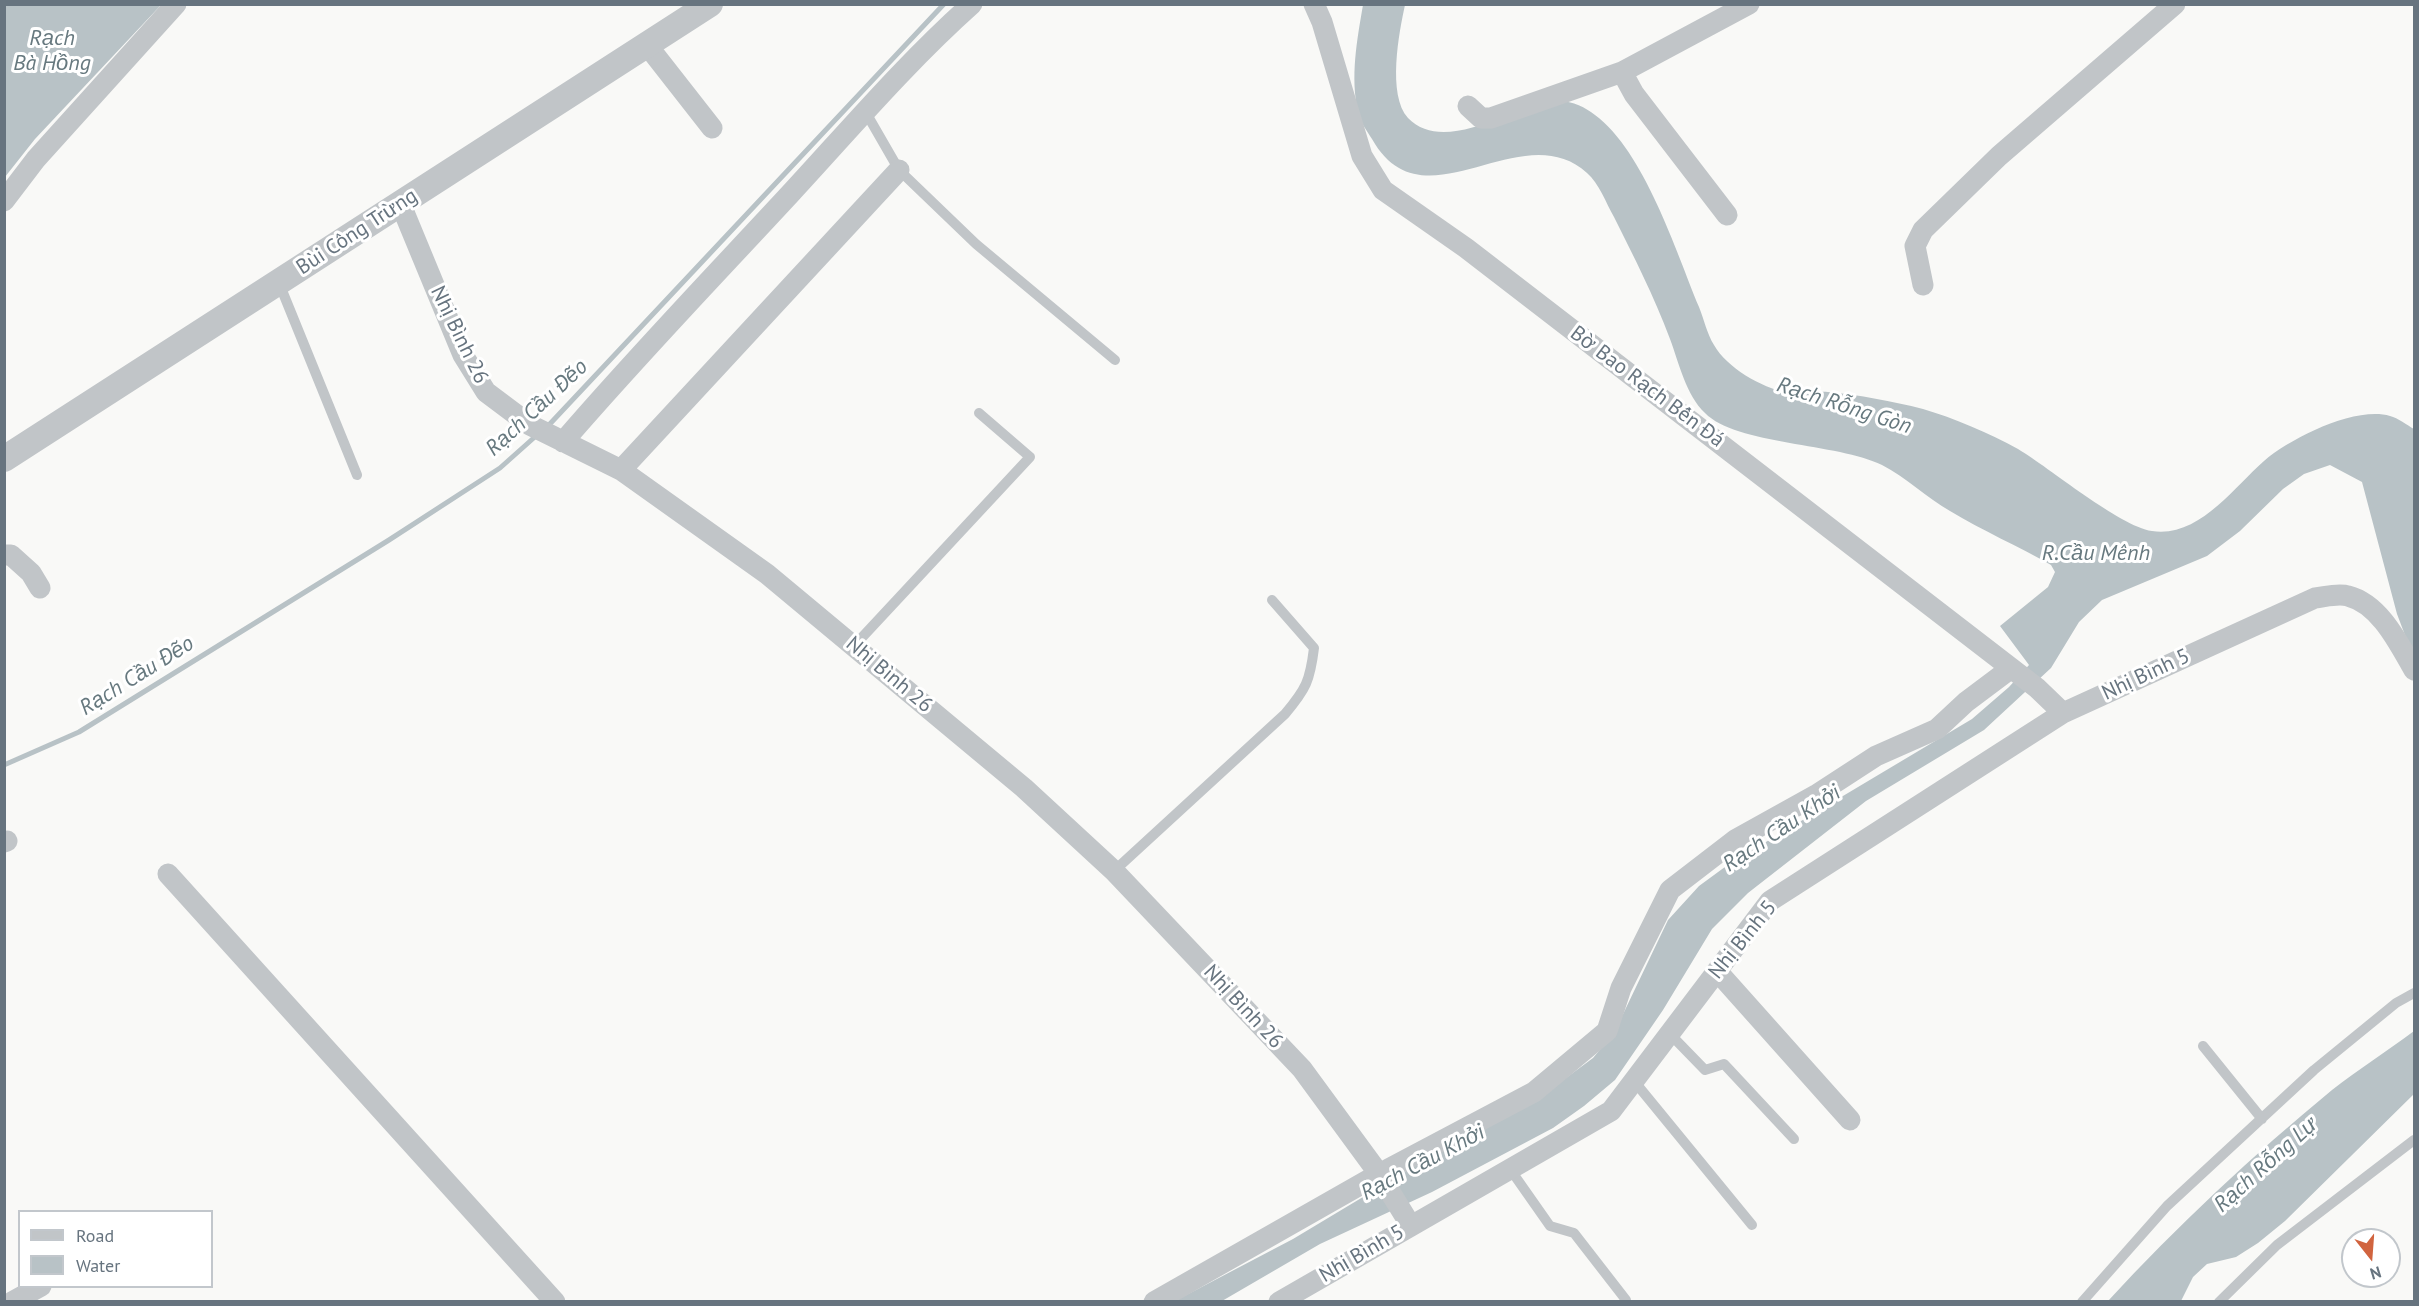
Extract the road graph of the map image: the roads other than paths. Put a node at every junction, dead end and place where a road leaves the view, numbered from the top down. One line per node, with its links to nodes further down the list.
1 (176, 4): 13 (street)
2 (710, 4): 7 (street, Bùi Công Trừng)
3 (972, 4): 10 (street)
4 (1314, 4): 29 (street, Bờ Bao Rạch Bến Đá)
5 (1749, 4): 8 (street)
6 (2175, 4): 17 (street)
7 (647, 45): 11 (street); 14 (street, Bùi Công Trừng)
8 (1622, 72): 9 (street); 15 (street)
9 (1468, 106)
10 (864, 110): 12 (lane); 20 (street)
11 (712, 128)
12 (899, 170): 18 (lane); 22 (street)
13 (4, 201)
14 (400, 205): 16 (street, Bùi Công Trừng); 20 (street, Nhị Bình 26)
15 (1727, 215)
16 (279, 283): 21 (street, Bùi Công Trừng); 23 (lane)
17 (1923, 285)
18 (1115, 360)
19 (979, 413): 27 (lane)
20 (559, 439): 22 (street, Nhị Bình 26)
21 (4, 459)
22 (621, 470): 27 (street, Nhị Bình 26)
23 (357, 475)
24 (4, 555): 25 (street)
25 (40, 588)
26 (1272, 600): 31 (lane)
27 (854, 646): 31 (street, Nhị Bình 26)
28 (2415, 670): 30 (street, Nhị Bình 5)
29 (2014, 671): 30 (street, Bờ Bao Rạch Bến Đá); 43 (street)
30 (2063, 713): 33 (street, Nhị Bình 5)
31 (1114, 871): 43 (street, Nhị Bình 26)
32 (168, 874): 49 (street)
33 (1717, 971): 35 (street, Nhị Bình 5); 39 (street)
34 (2415, 993): 38 (lane)
35 (1670, 1034): 37 (street, Nhị Bình 5); 40 (lane)
36 (2203, 1046): 38 (lane)
37 (1634, 1081): 42 (street, Nhị Bình 5); 45 (lane)
38 (2262, 1119): 52 (lane)
39 (1850, 1120)
40 (1794, 1139)
41 (2415, 1140): 53 (lane)
42 (1510, 1169): 44 (street, Nhị Bình 5); 47 (lane)
43 (1381, 1177): 44 (street, Nhị Bình 26); 50 (street)
44 (1408, 1220): 51 (street, Nhị Bình 5)
45 (1752, 1225)
46 (39, 1288): 48 (street)
47 (1626, 1300)
48 (12, 1302)
49 (555, 1302)
50 (1154, 1302)
51 (1279, 1302)
52 (2082, 1302)
53 (2219, 1302)

